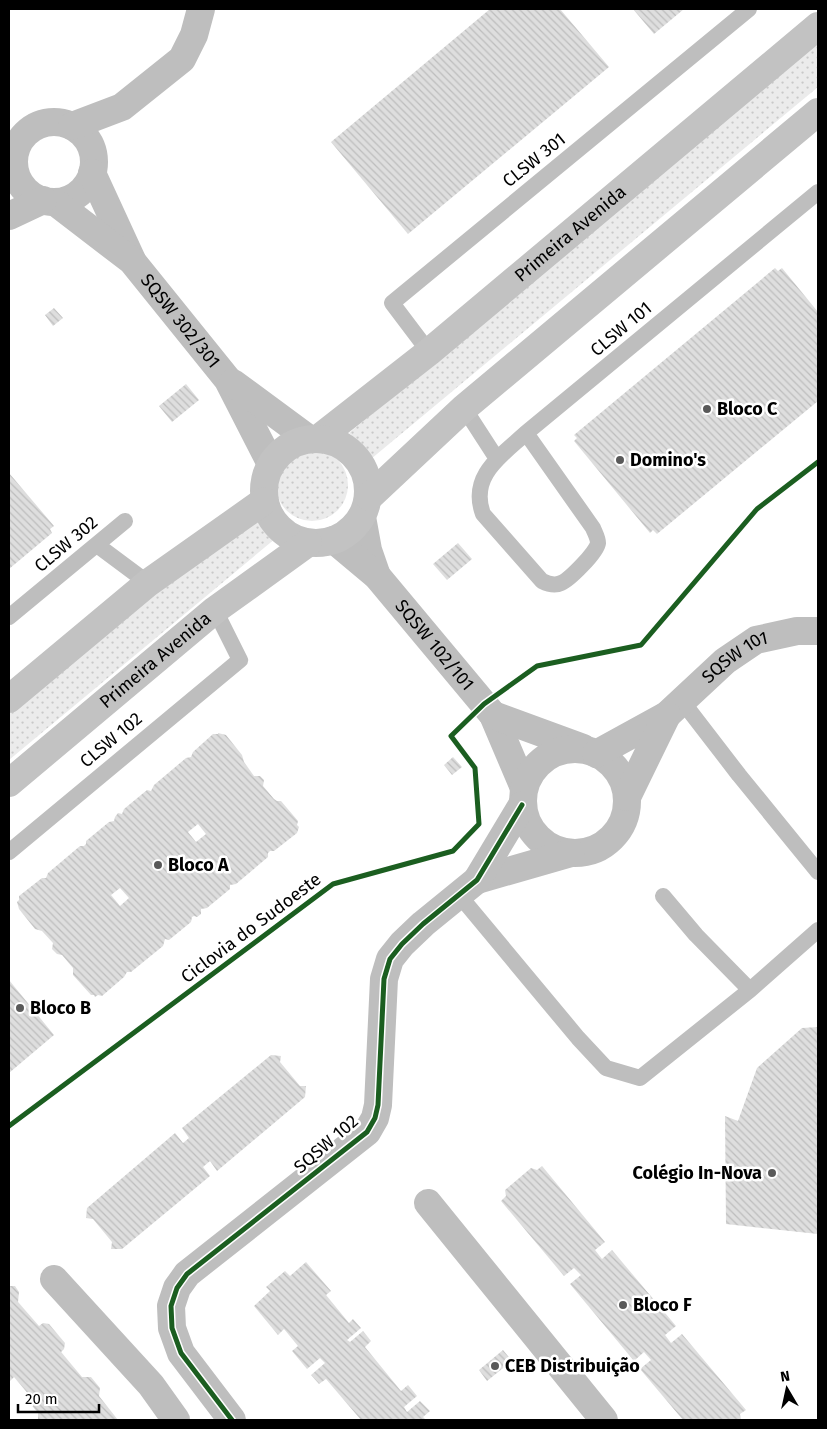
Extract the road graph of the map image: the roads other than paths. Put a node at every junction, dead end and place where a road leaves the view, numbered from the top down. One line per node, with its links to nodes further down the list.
1 (201, 9): 4 (street)
2 (749, 9): 13 (lane, CLSW 301)
3 (818, 26): 13 (main road, Primeira Avenida)
4 (122, 106): 6 (street); 7 (street)
5 (818, 112): 15 (main road)
6 (72, 126): 7 (street); 8 (street)
7 (93, 163): 10 (street); 12 (street, SQSW 302/301)
8 (11, 169): 10 (street)
9 (818, 192): 16 (lane, CLSW 101)
10 (49, 201): 11 (street); 12 (street, SQSW 302/301)
11 (9, 216)
12 (132, 261): 14 (street, SQSW 302/301)
13 (430, 352): 17 (main road, Primeira Avenida)
14 (228, 380): 17 (street, SQSW 302/301); 19 (street, SQSW 302/301)
15 (464, 408): 18 (lane); 21 (main road)
16 (526, 433): 18 (lane, CLSW 101); 18 (lane, CLSW 101)
17 (314, 438): 19 (main road); 21 (main road)
18 (497, 459)
19 (271, 464): 20 (main road)
20 (264, 501): 23 (main road); 26 (main road)
21 (366, 507): 23 (main road); 25 (street, SQSW 102/101)
22 (125, 521): 24 (lane, CLSW 302)
23 (321, 542): 25 (street, SQSW 102/101); 27 (main road, Primeira Avenida)
24 (97, 545): 26 (lane); 28 (lane, CLSW 302)
25 (377, 576): 32 (street, SQSW 102/101)
26 (148, 583): 30 (main road)
27 (215, 610): 34 (main road, Primeira Avenida); 37 (lane, CLSW 102)
28 (9, 617)
29 (818, 631): 31 (street, SQSW 101)
30 (9, 699)
31 (674, 708): 33 (street, SQSW 101); 36 (street, SQSW 101); 39 (lane)
32 (493, 715): 33 (street, SQSW 102/101); 35 (street, SQSW 102/101)
33 (592, 752): 35 (street); 36 (street)
34 (9, 783)
35 (523, 796): 38 (street); 40 (street, SQSW 102)
36 (627, 797): 38 (street)
37 (9, 852)
38 (571, 853): 40 (street, SQSW 102)
39 (818, 872)
40 (468, 888): 43 (lane); 46 (street, SQSW 102)
41 (663, 896): 43 (lane)
42 (818, 930): 43 (lane)
43 (750, 990)
44 (428, 1203): 50 (street)
45 (54, 1279): 47 (street)
46 (180, 1353): 47 (street); 49 (street, SQSW 102)
47 (151, 1385): 48 (street)
48 (176, 1420)
49 (232, 1420)
50 (604, 1420)

